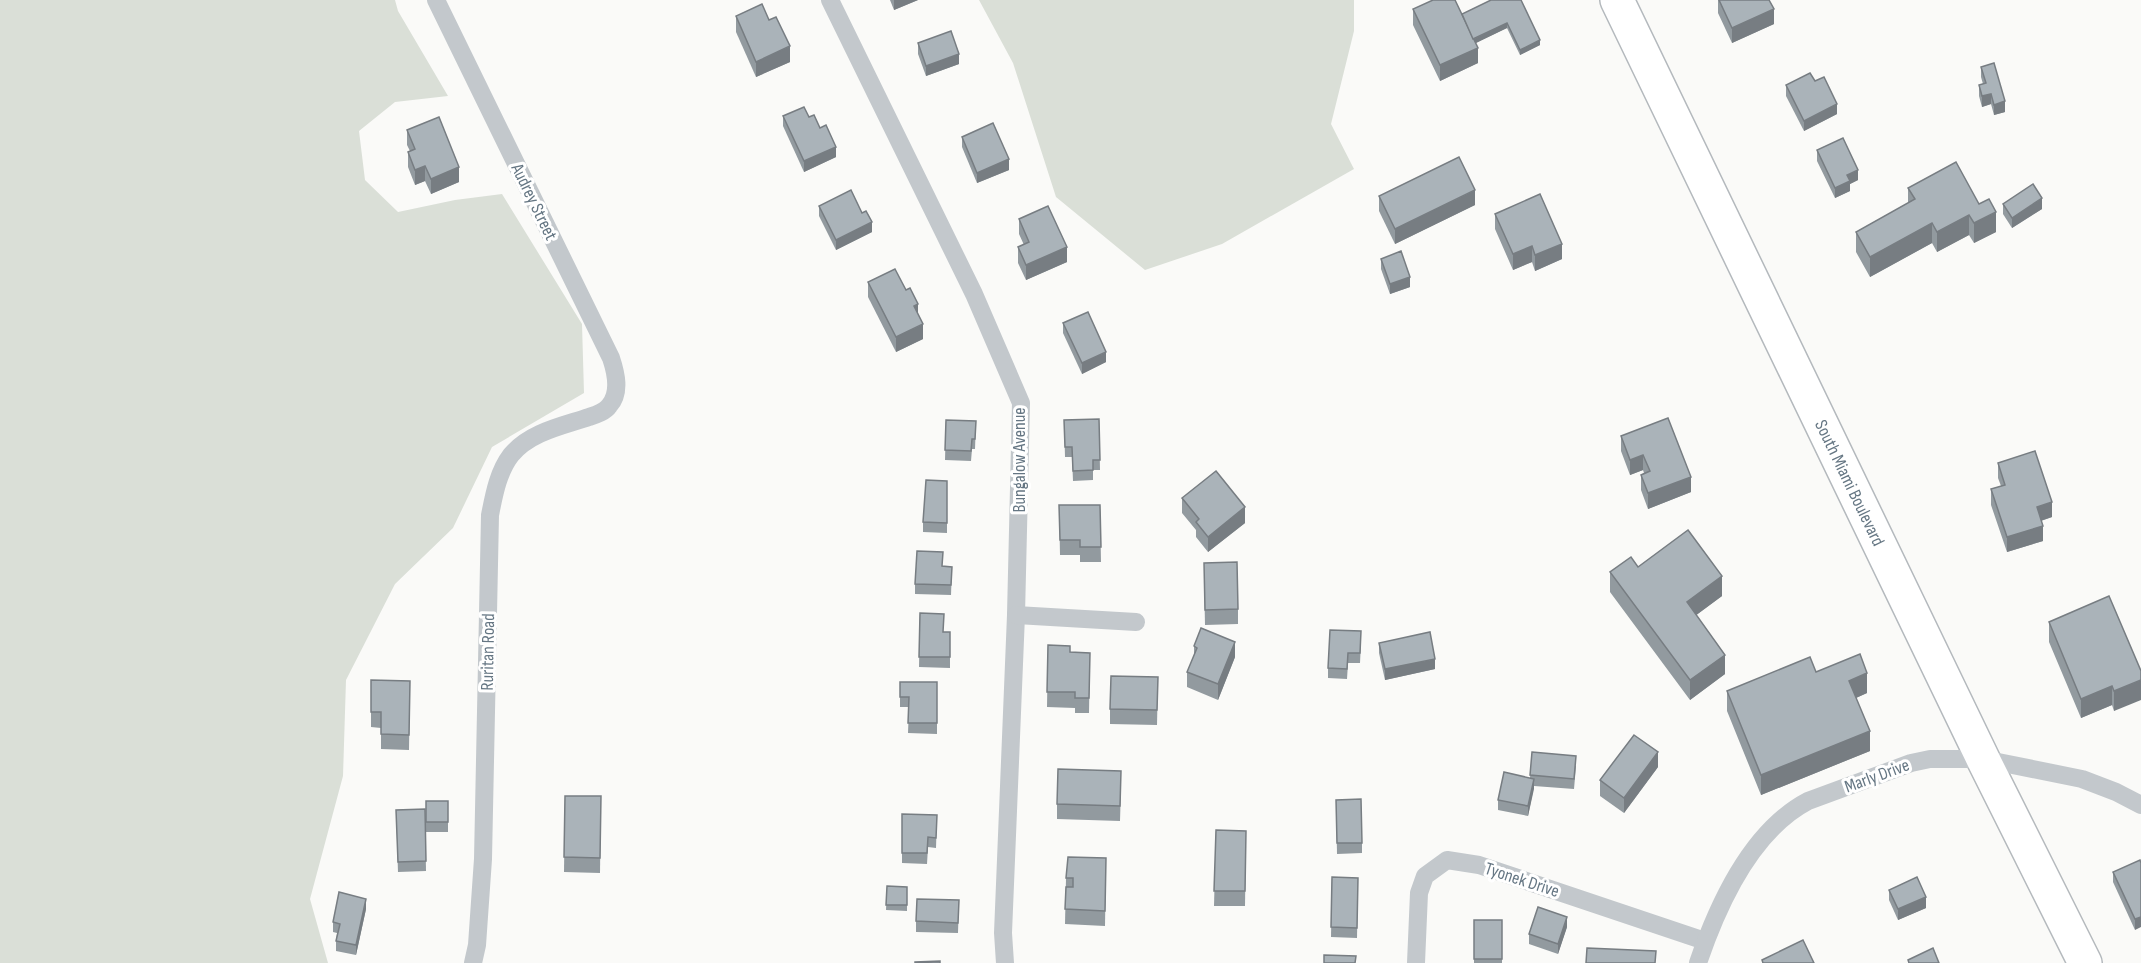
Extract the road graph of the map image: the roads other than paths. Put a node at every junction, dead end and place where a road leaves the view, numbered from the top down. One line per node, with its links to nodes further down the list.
1 (436, 0): 4 (street, Audrey Street)
2 (830, 0): 5 (street, Bungalow Avenue)
3 (1617, 0): 7 (highway, South Miami Boulevard)
4 (609, 406): 10 (street, Ruritan Road)
5 (1016, 615): 6 (street); 11 (street, Bungalow Avenue)
6 (1136, 622)
7 (1983, 759): 8 (street, Marly Drive); 9 (street, Marly Drive); 14 (highway, South Miami Boulevard)
8 (2141, 805)
9 (1705, 941): 12 (street, Tyonek Drive); 13 (street, Marly Drive)
10 (473, 963)
11 (1005, 963)
12 (1416, 963)
13 (1698, 963)
14 (2085, 963)

